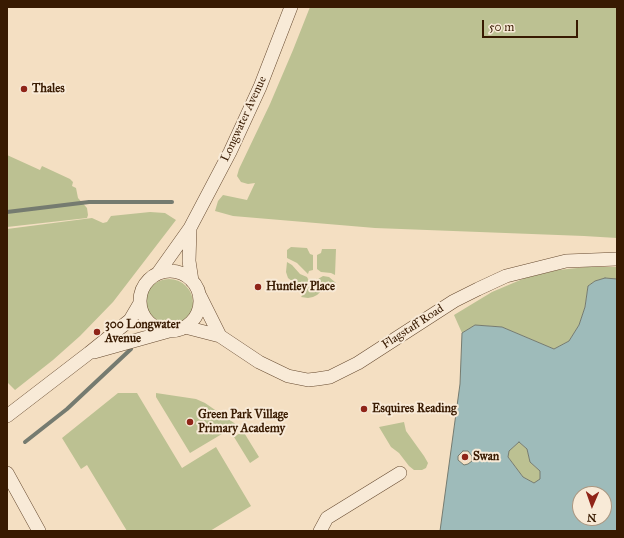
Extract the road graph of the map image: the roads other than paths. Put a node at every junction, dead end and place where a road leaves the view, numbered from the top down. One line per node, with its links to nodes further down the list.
1 (291, 7): 2 (street, Longwater Avenue)
2 (190, 228): 4 (street, Longwater Avenue); 5 (street, Longwater Avenue)
3 (617, 259): 10 (street, Flagstaff Road)
4 (158, 273): 5 (street); 7 (street)
5 (192, 281): 6 (street)
6 (199, 295): 8 (street); 10 (street, Flagstaff Road)
7 (140, 303): 9 (street); 11 (street)
8 (185, 327): 9 (street); 10 (street, Flagstaff Road)
9 (169, 331): 11 (street)
10 (220, 336)
11 (89, 353): 12 (street)
12 (7, 416)
13 (7, 473): 15 (street)
14 (400, 473): 16 (street)
15 (40, 531)
16 (320, 531)

